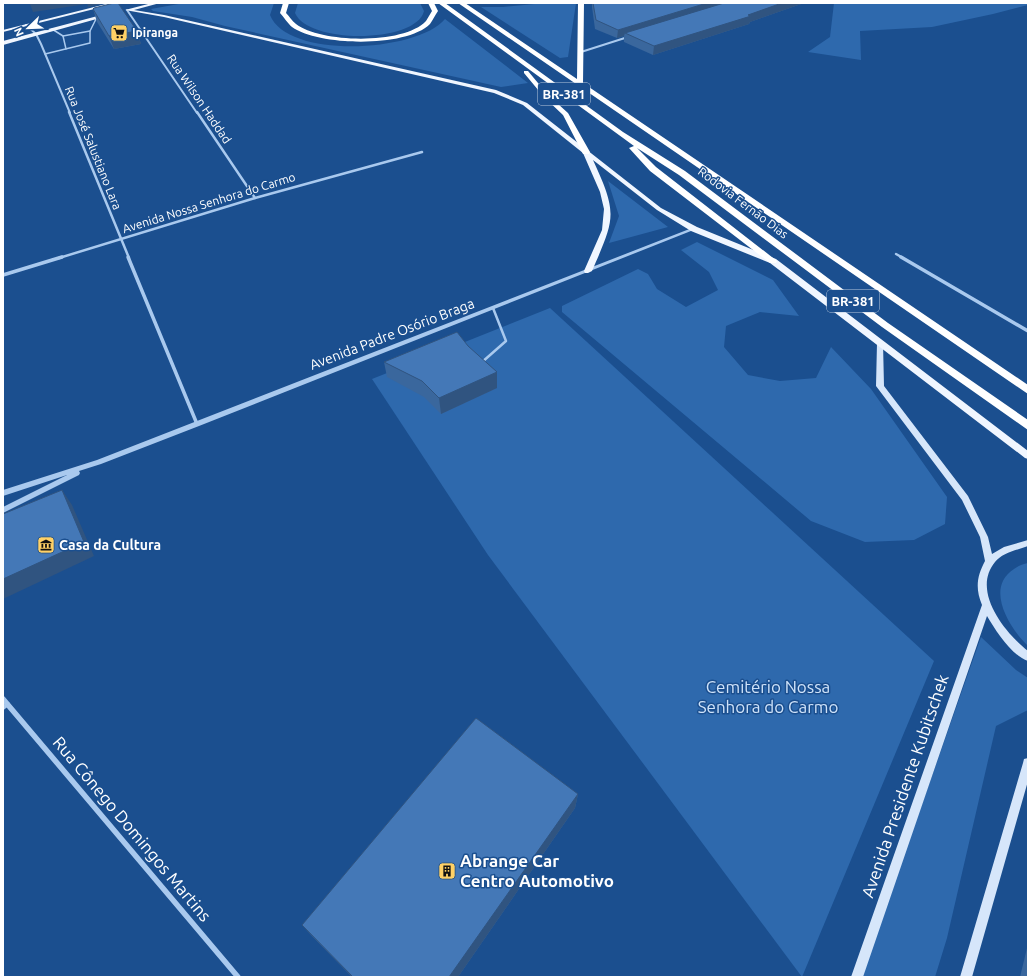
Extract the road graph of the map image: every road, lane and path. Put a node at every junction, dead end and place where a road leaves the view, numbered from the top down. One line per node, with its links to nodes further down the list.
1 (95, 3): 13 (main road)
2 (116, 3): 13 (main road)
3 (158, 3): 9 (main road)
4 (286, 3): 5 (highway)
5 (431, 3)
6 (441, 3): 25 (highway, Rodovia Fernão Dias / BR-381)
7 (461, 3): 26 (highway, Rodovia Fernão Dias / BR-381)
8 (581, 3): 23 (highway)
9 (127, 10): 10 (main road); 29 (main road); 30 (street, Rua Wilson Haddad)
10 (120, 12)
11 (112, 14): 12 (main road)
12 (97, 17): 15 (main road); 17 (lane)
13 (44, 20): 14 (main road)
14 (26, 25): 16 (main road); 18 (street)
15 (52, 29): 18 (main road); 19 (lane)
16 (4, 31)
17 (90, 31): 19 (lane); 22 (lane)
18 (36, 34): 21 (main road); 24 (street, Rua José Salustiano Lara)
19 (63, 36): 22 (lane)
20 (634, 36): 23 (street)
21 (3, 44)
22 (66, 49): 24 (lane)
23 (581, 52): 26 (highway)
24 (45, 54): 32 (street, Rua José Salustiano Lara)
25 (515, 59): 27 (highway, Rodovia Fernão Dias / BR-381); 29 (highway)
26 (580, 84): 41 (highway, Rodovia Fernão Dias / BR-381)
27 (620, 134): 34 (highway); 43 (highway, Rodovia Fernão Dias / BR-381)
28 (422, 152): 30 (street, Avenida Nossa Senhora do Carmo)
29 (586, 152): 31 (main road); 35 (main road)
30 (255, 198): 32 (street, Avenida Nossa Senhora do Carmo)
31 (694, 229): 34 (main road); 35 (street, Avenida Padre Osório Braga)
32 (121, 239): 36 (street, Avenida Nossa Senhora do Carmo); 42 (street, Rua José Salustiano Lara)
33 (896, 254): 38 (street)
34 (773, 261): 39 (main road)
35 (588, 271): 37 (street, Avenida Padre Osório Braga)
36 (3, 275)
37 (493, 308): 40 (lane); 42 (street, Avenida Padre Osório Braga)
38 (1028, 331)
39 (880, 343): 44 (main road); 49 (main road)
40 (480, 364)
41 (1028, 390)
42 (197, 424): 45 (street, Avenida Padre Osório Braga)
43 (1028, 426)
44 (1028, 456)
45 (99, 462): 46 (street, Avenida Padre Osório Braga); 47 (street, Avenida Padre Osório Braga)
46 (3, 493)
47 (3, 510)
48 (1028, 543): 49 (main road)
49 (990, 562): 50 (main road)
50 (986, 606): 51 (main road); 57 (main road, Avenida Presidente Kubitschek)
51 (1028, 657)
52 (3, 698): 53 (street, Rua Cônego Domingos Martins)
53 (8, 704): 54 (lane); 56 (street, Rua Cônego Domingos Martins)
54 (3, 708)
55 (1028, 763): 58 (main road)
56 (238, 977)
57 (857, 977)
58 (966, 977)

